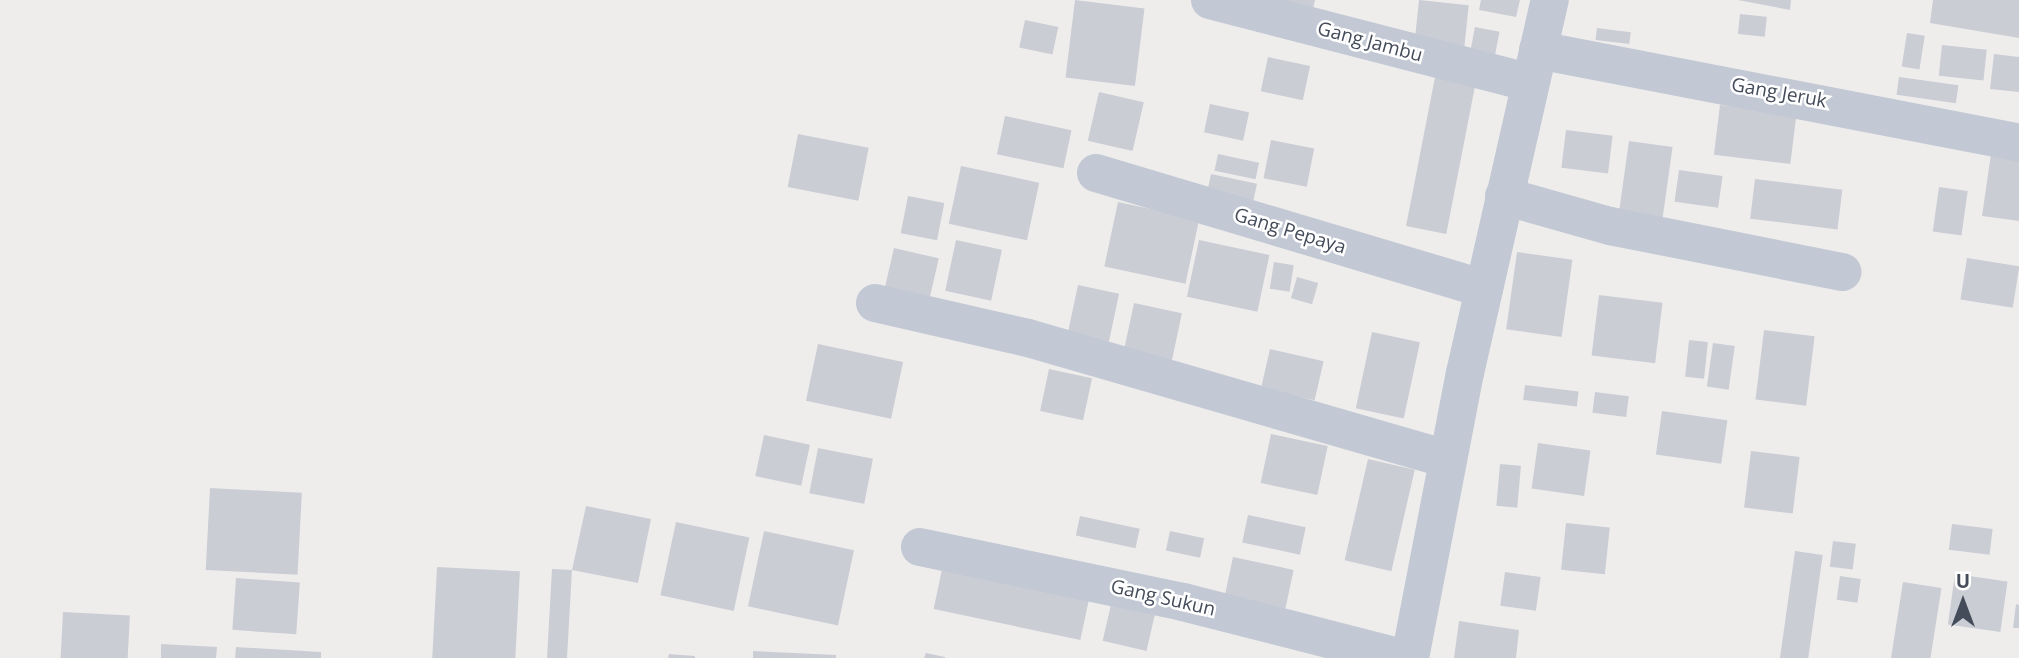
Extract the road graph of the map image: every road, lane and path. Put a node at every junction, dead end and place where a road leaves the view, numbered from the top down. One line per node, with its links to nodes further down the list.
1 (1210, 0): 3 (street, Gang Jambu)
2 (1550, 0): 3 (street)
3 (1534, 67): 4 (street, Gang Jeruk); 6 (street)
4 (2019, 143)
5 (1096, 173): 8 (street, Gang Pepaya)
6 (1504, 196): 7 (street); 8 (street)
7 (1842, 272)
8 (1484, 289): 10 (street)
9 (875, 303): 10 (street)
10 (1448, 459): 13 (street)
11 (920, 547): 12 (street, Gang Sukun)
12 (1403, 658)
13 (1410, 658)

